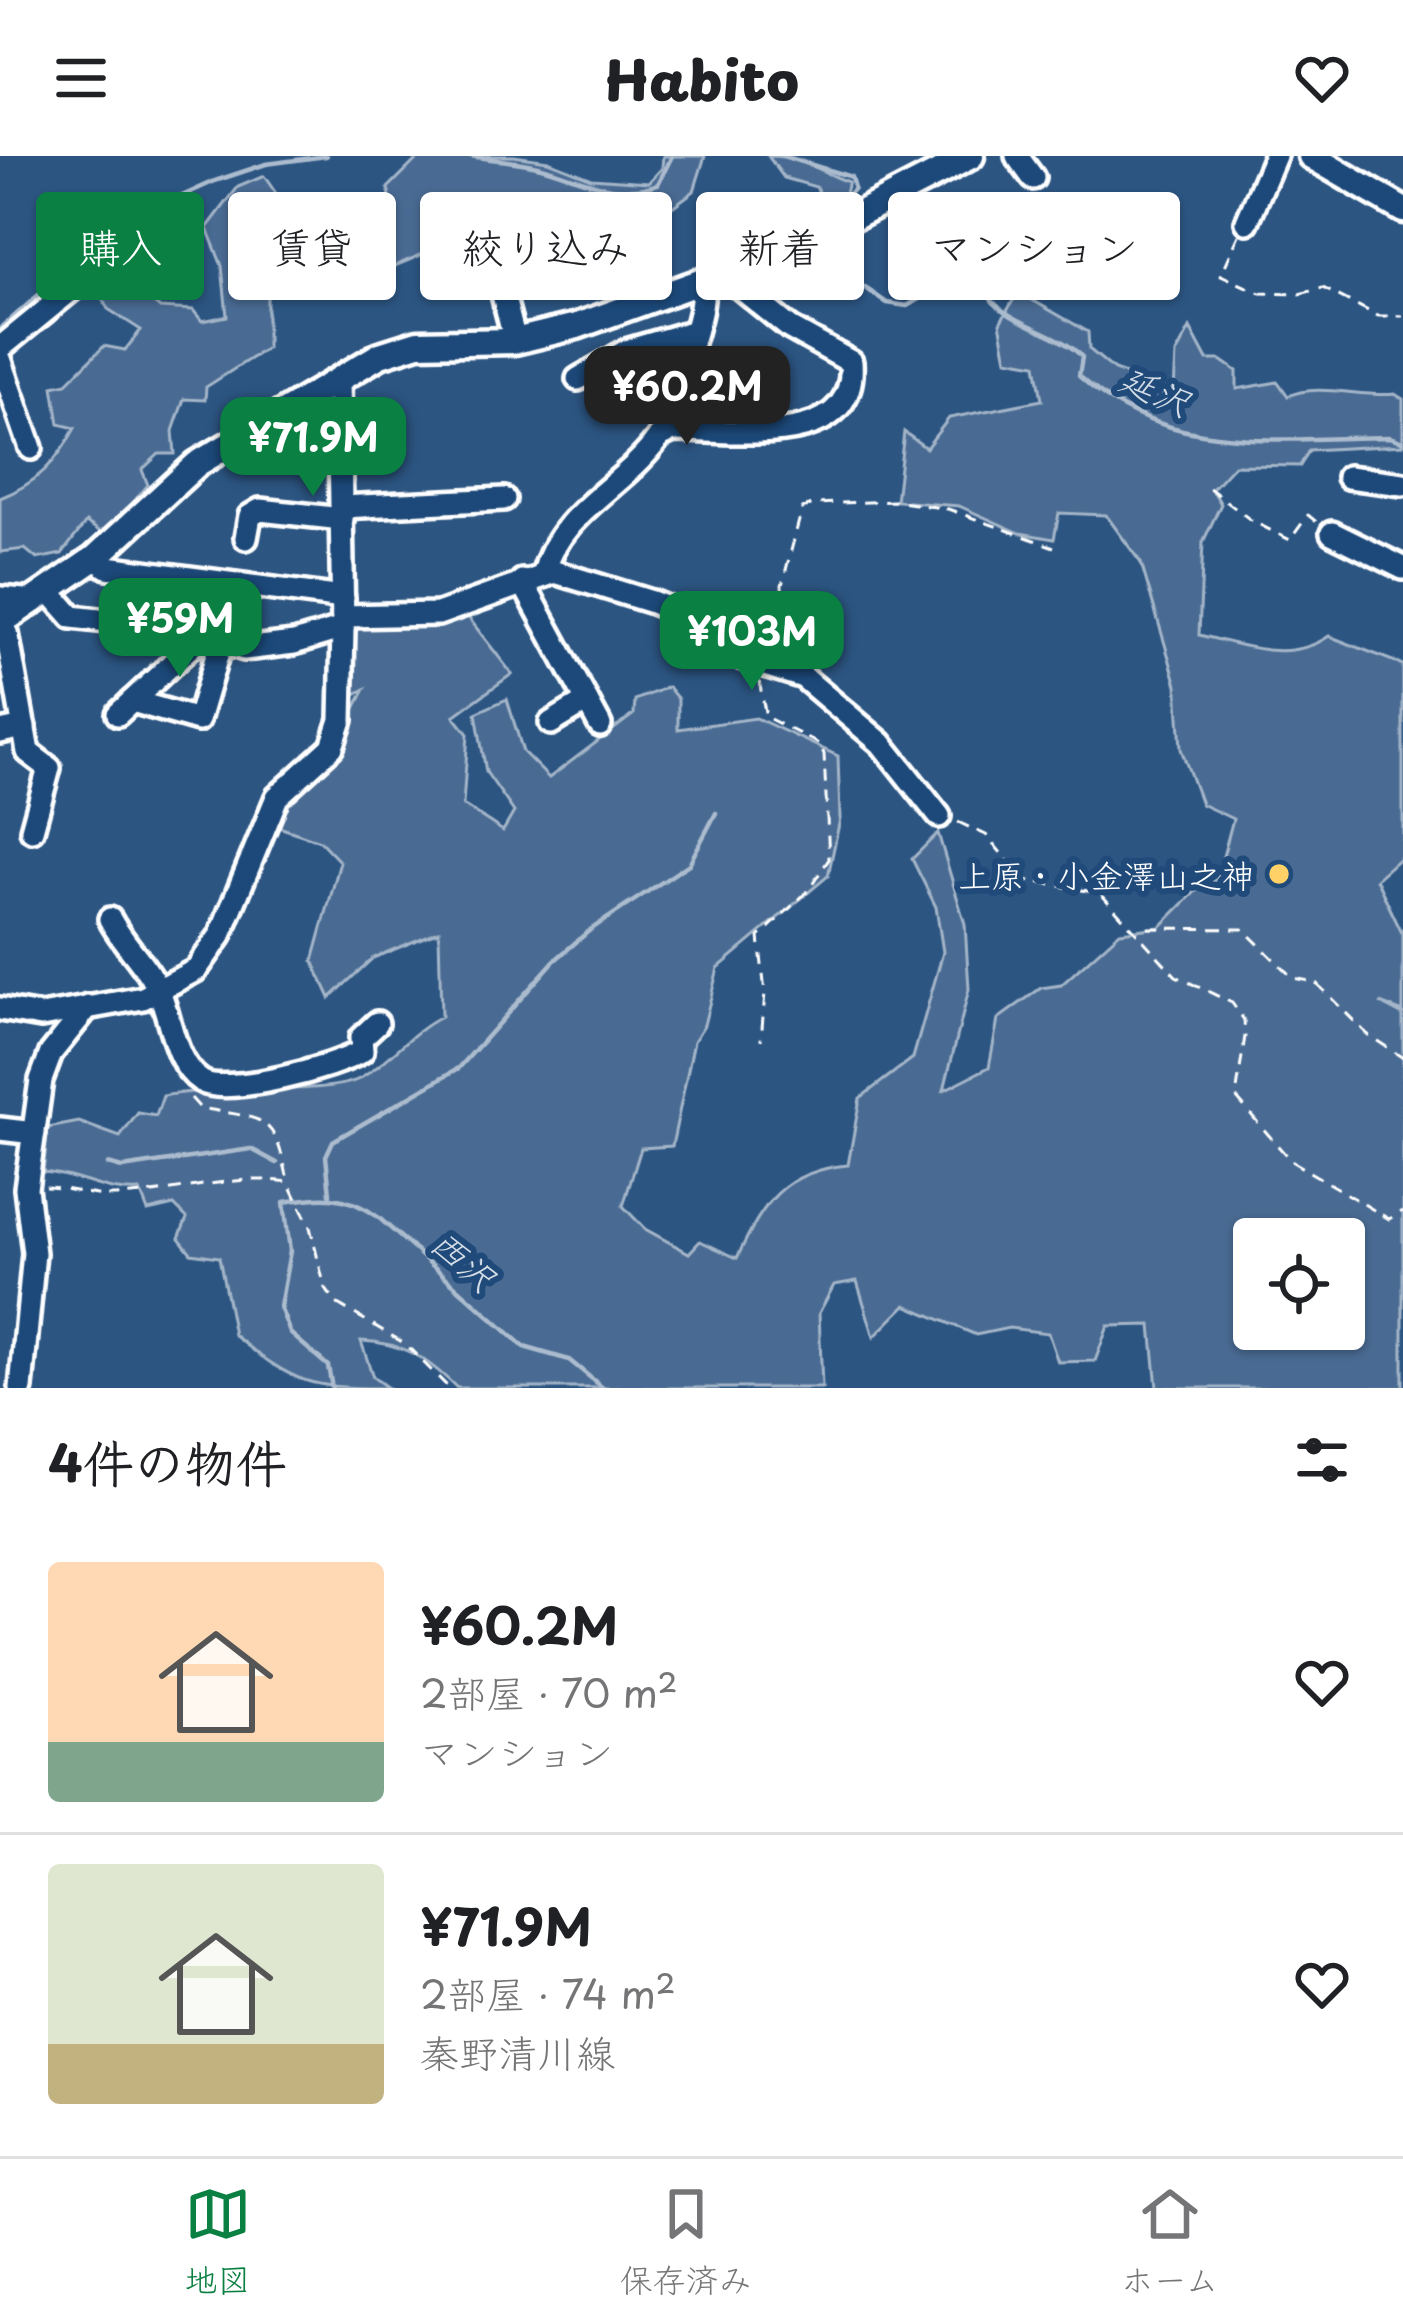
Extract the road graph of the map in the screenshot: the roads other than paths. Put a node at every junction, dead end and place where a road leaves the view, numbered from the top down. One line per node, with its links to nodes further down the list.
1 (971, 156): 7 (main road)
2 (1017, 156): 5 (street)
3 (1275, 156): 8 (street)
4 (1311, 156): 6 (main road)
5 (1033, 178)
6 (1403, 210)
7 (864, 212)
8 (1247, 222)
9 (696, 283): 15 (main road)
10 (59, 300): 16 (street)
11 (504, 300): 15 (street)
12 (703, 300): 14 (street)
13 (747, 300): 20 (street)
14 (695, 331): 18 (street); 20 (street)
15 (515, 340): 19 (main road)
16 (0, 348)
17 (0, 359): 21 (street)
18 (578, 379)
19 (339, 380): 25 (street); 28 (main road)
20 (662, 435): 30 (street)
21 (32, 448)
22 (1348, 477): 23 (street)
23 (1403, 484)
24 (504, 499): 25 (street)
25 (342, 513): 27 (street); 33 (street)
26 (1332, 533): 29 (street)
27 (246, 538)
28 (95, 558): 31 (main road); 33 (street)
29 (1403, 568)
30 (533, 577): 33 (street); 36 (street); 41 (street)
31 (43, 597): 32 (street); 34 (main road); 35 (street)
32 (0, 598)
33 (343, 614): 35 (street); 44 (street)
34 (0, 623): 39 (street)
35 (212, 640): 35 (street)
36 (587, 701): 37 (street); 38 (street)
37 (551, 723)
38 (600, 725)
39 (24, 727): 40 (street); 42 (street)
40 (0, 731)
41 (939, 816)
42 (32, 830)
43 (107, 913): 44 (street)
44 (160, 992): 45 (street); 47 (street)
45 (88, 1007): 46 (street); 49 (street)
46 (0, 1009)
47 (376, 1023)
48 (0, 1129): 49 (street)
49 (34, 1132): 50 (street)
50 (21, 1388)

